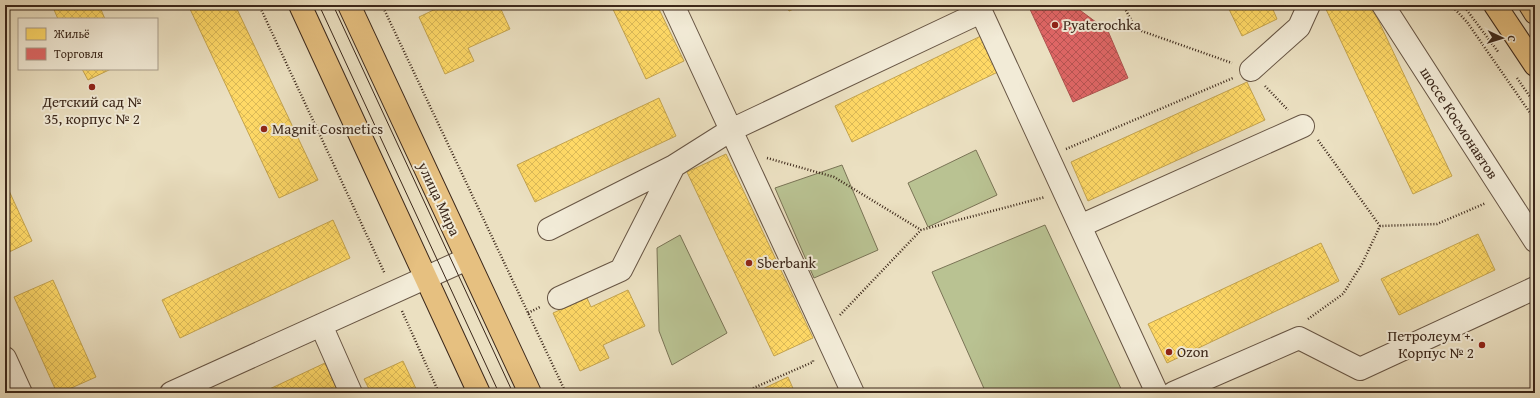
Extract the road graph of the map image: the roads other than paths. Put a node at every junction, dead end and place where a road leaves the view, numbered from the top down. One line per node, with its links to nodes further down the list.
1 (300, 5): 19 (main road)
2 (349, 5): 18 (main road, улица Мира)
3 (673, 5): 13 (street)
4 (1309, 5): 11 (street)
5 (1382, 5): 17 (street, шоссе Космонавтов)
6 (1495, 5): 10 (main road)
7 (1530, 5): 9 (main road)
8 (980, 8): 13 (street); 15 (street)
9 (1535, 13)
10 (1535, 65)
11 (1251, 70)
12 (1303, 126): 15 (street)
13 (730, 130): 14 (street); 29 (street)
14 (674, 166): 16 (street); 21 (street)
15 (1080, 226): 30 (street)
16 (549, 230)
17 (1535, 241)
18 (467, 259): 19 (street); 28 (main road, улица Мира)
19 (426, 278): 22 (street); 27 (main road)
20 (1535, 288): 31 (street)
21 (559, 298)
22 (321, 325): 25 (street); 26 (street)
23 (5, 358): 24 (street)
24 (21, 393)
25 (171, 393)
26 (351, 393)
27 (480, 393)
28 (530, 393)
29 (853, 393)
30 (1157, 393)
31 (1173, 393)

